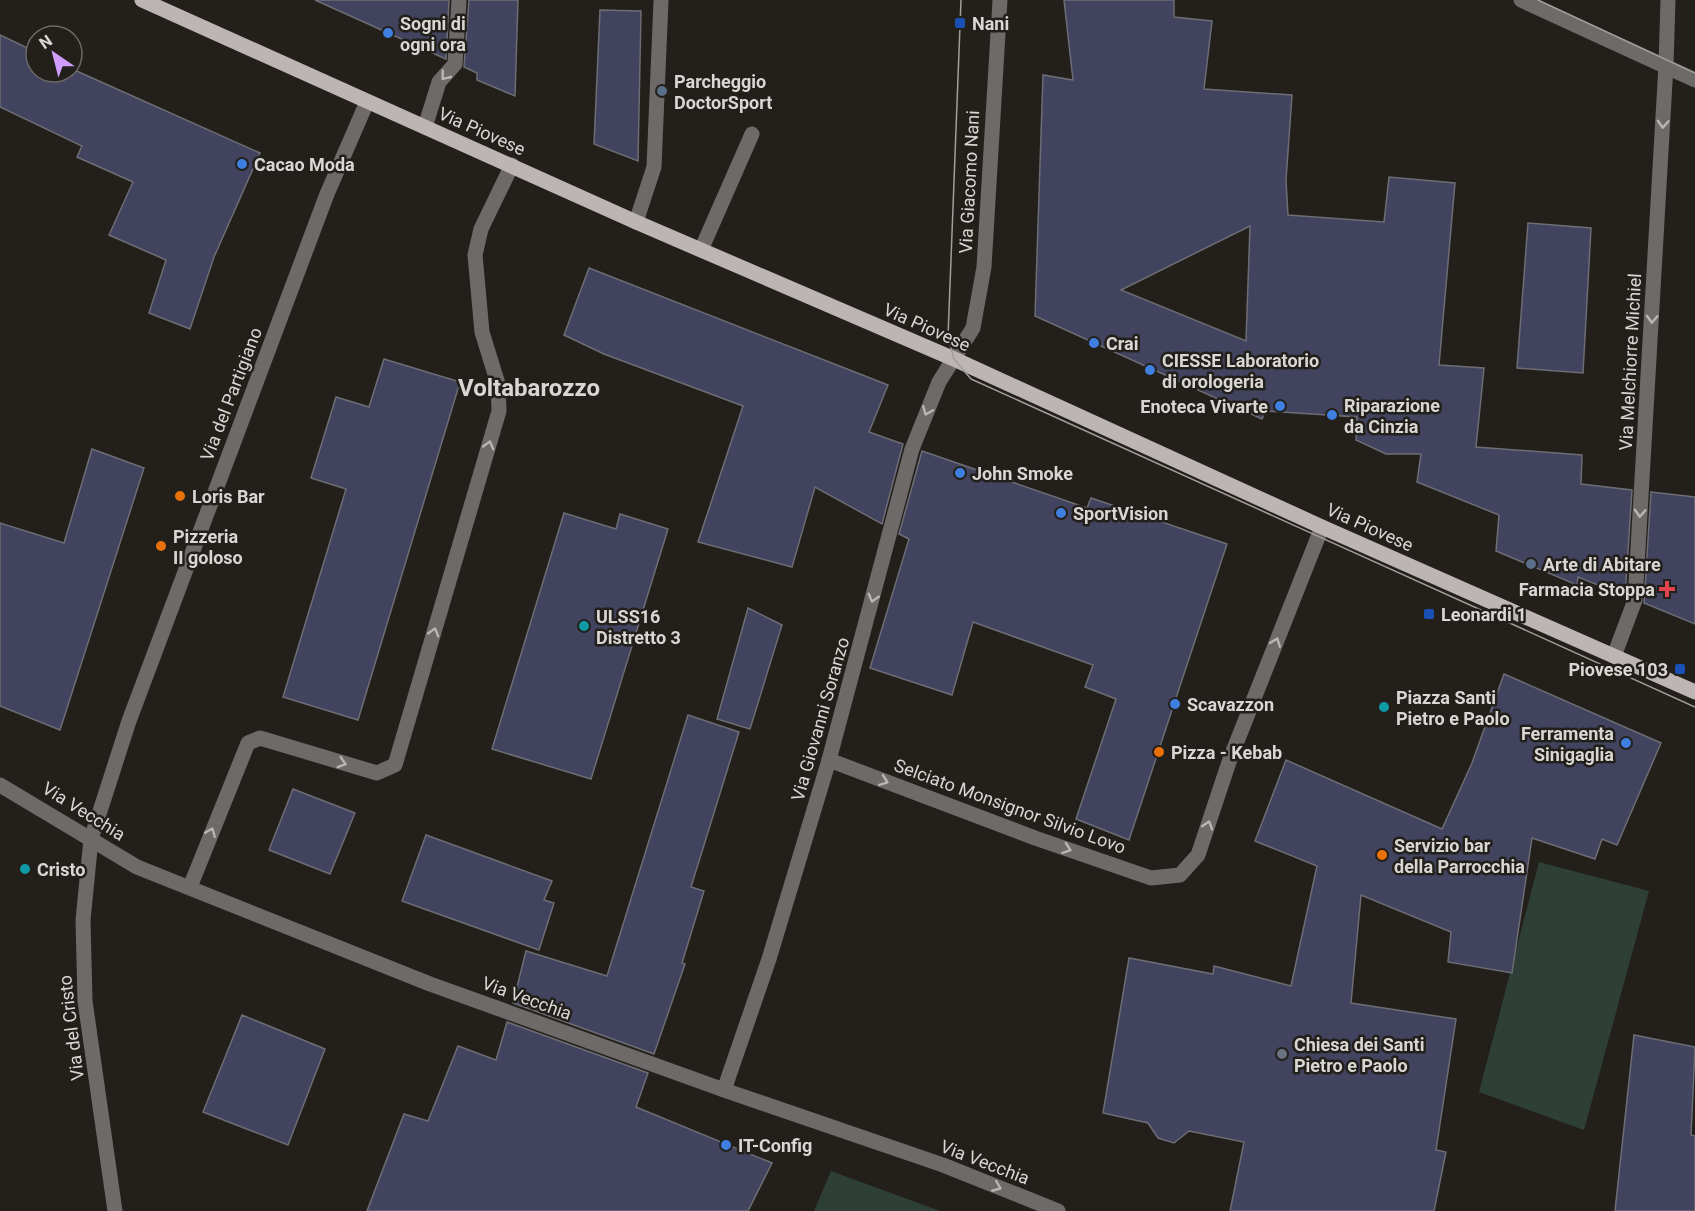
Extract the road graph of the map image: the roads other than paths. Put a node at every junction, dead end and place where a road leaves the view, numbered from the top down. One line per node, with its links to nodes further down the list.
1 (142, 0): 9 (main road, Via Piovese)
2 (459, 0): 10 (street, one-way to 10)
3 (1000, 0): 15 (street, Via Giacomo Nani)
4 (1521, 0): 7 (street)
5 (1668, 0): 7 (street, Via Melchiorre Michiel)
6 (661, 1): 13 (street)
7 (1666, 65): 8 (street); 17 (street, Via Melchiorre Michiel, one-way to 17)
8 (1695, 80)
9 (367, 102): 10 (main road, Via Piovese); 21 (street, Via del Partigiano)
10 (425, 127): 12 (main road, Via Piovese)
11 (752, 134): 14 (street)
12 (512, 165): 13 (main road, Via Piovese); 22 (street, one-way to 12)
13 (636, 222): 14 (main road, Via Piovese)
14 (701, 250): 15 (main road, Via Piovese)
15 (954, 359): 16 (main road, Via Piovese); 19 (street, Via Giovanni Soranzo, one-way to 19)
16 (1322, 527): 17 (main road, Via Piovese); 19 (street, Selciato Monsignor Silvio Lovo, one-way to 16)
17 (1614, 656): 18 (main road, Via Piovese)
18 (1695, 692)
19 (829, 760): 23 (street, Via Giovanni Soranzo)
20 (0, 784): 21 (street, Via Vecchia)
21 (91, 839): 22 (street, Via Vecchia); 24 (street, Via del Cristo)
22 (190, 887): 23 (street, Via Vecchia)
23 (724, 1090): 25 (street, Via Vecchia, one-way to 25)
24 (115, 1211)
25 (1058, 1211)

